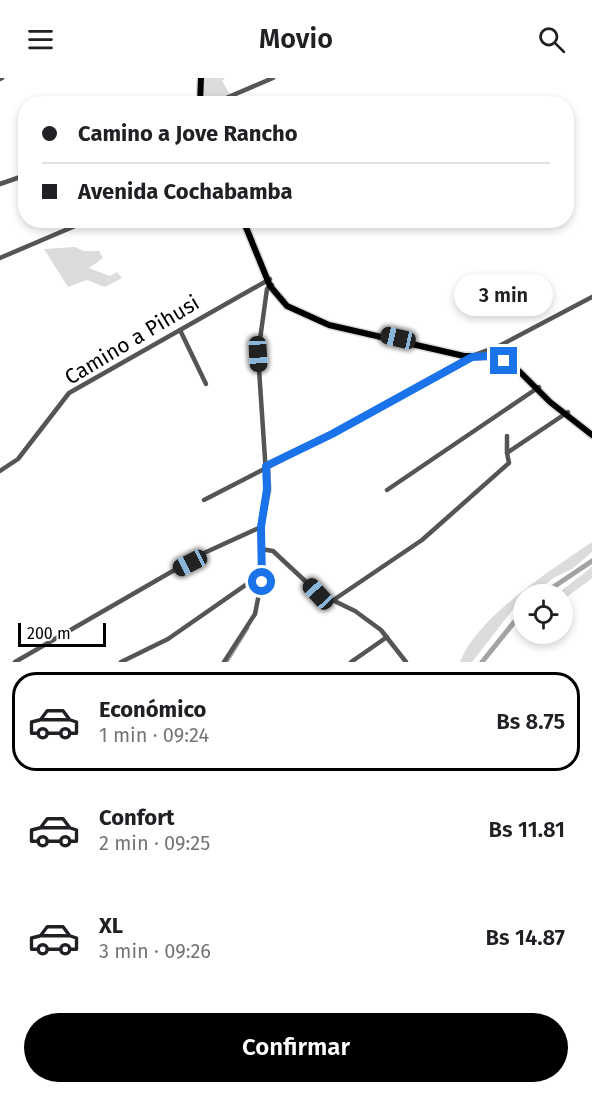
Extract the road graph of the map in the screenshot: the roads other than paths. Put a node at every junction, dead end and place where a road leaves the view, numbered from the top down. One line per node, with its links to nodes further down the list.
1 (201, 78): 3 (main road)
2 (273, 78): 4 (street)
3 (200, 96)
4 (231, 96)
5 (18, 178): 6 (street)
6 (0, 184)
7 (71, 228): 10 (street)
8 (247, 228): 12 (main road)
9 (0, 251): 10 (street)
10 (6, 256): 11 (street)
11 (0, 258)
12 (270, 283): 14 (street, Camino a Pihusi); 15 (main road); 23 (street)
13 (592, 297): 15 (street)
14 (180, 330): 16 (street); 24 (street, Camino a Pihusi)
15 (474, 356): 17 (main road); 23 (street)
16 (206, 384)
17 (538, 388): 18 (main road); 25 (street)
18 (567, 414): 19 (main road); 20 (main road); 22 (street)
19 (592, 431)
20 (592, 435)
21 (507, 436): 22 (street)
22 (507, 453): 30 (street)
23 (266, 466): 26 (street); 27 (street)
24 (0, 471)
25 (387, 490)
26 (204, 500)
27 (261, 527): 28 (street); 32 (street)
28 (261, 549): 29 (street); 30 (street)
29 (263, 573): 33 (street); 34 (street)
30 (332, 601): 31 (street)
31 (387, 637): 35 (street); 36 (street)
32 (15, 662)
33 (121, 662)
34 (224, 662)
35 (351, 662)
36 (406, 662)

